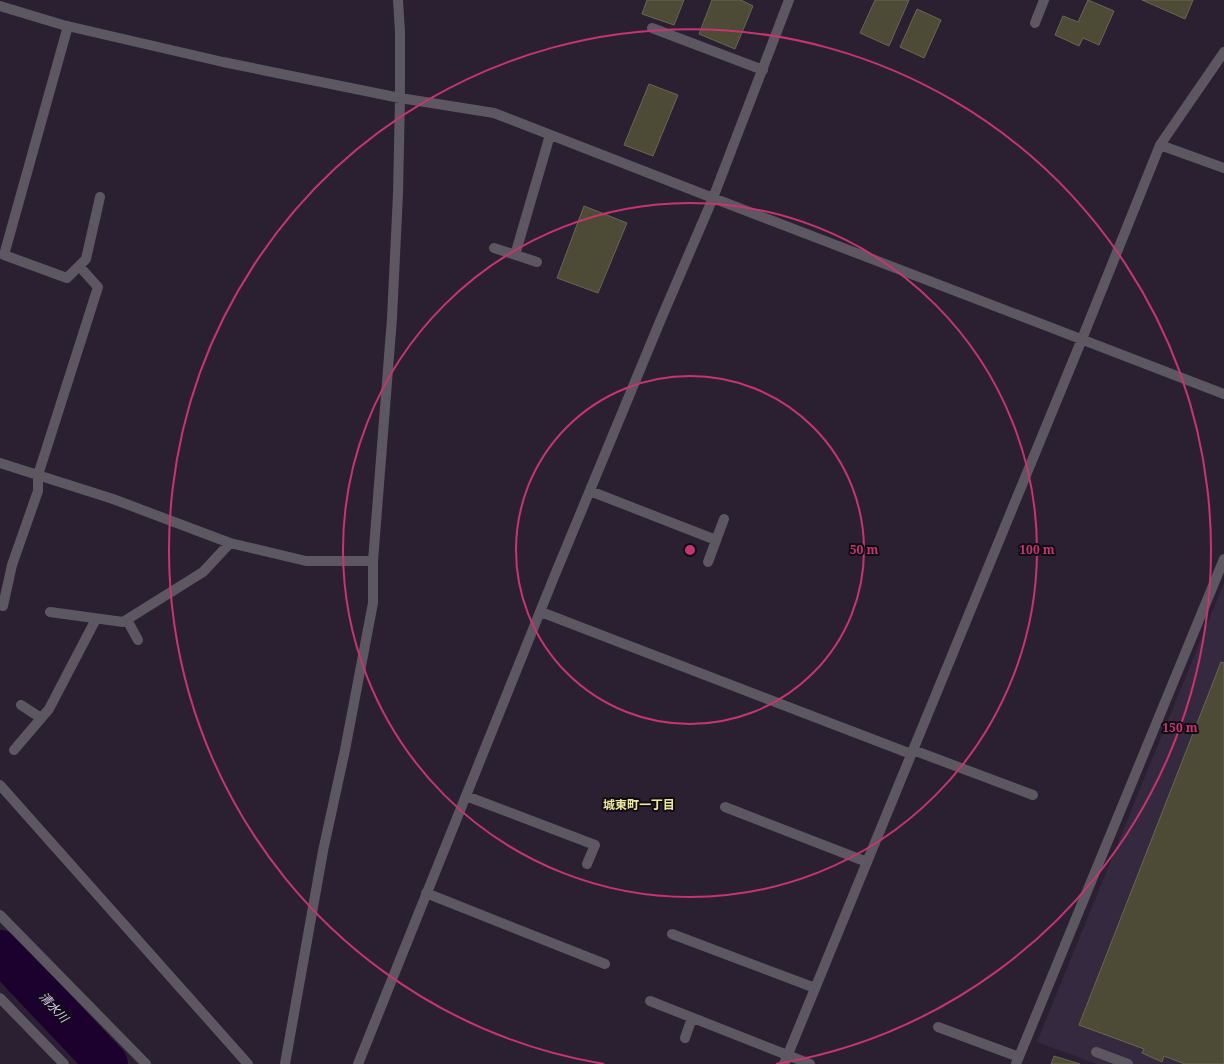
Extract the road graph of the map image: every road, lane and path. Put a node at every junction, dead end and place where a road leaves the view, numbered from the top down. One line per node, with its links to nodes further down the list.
1 (398, 0): 10 (street)
2 (789, 0): 9 (street)
3 (1044, 0): 5 (street)
4 (0, 6): 6 (street)
5 (1035, 23)
6 (68, 26): 10 (street); 19 (street)
7 (652, 28): 9 (street)
8 (1224, 52): 12 (street)
9 (763, 70): 15 (street)
10 (400, 98): 11 (street); 29 (street)
11 (550, 135): 15 (street); 17 (street)
12 (1160, 144): 13 (street); 20 (street)
13 (1224, 168)
14 (100, 197): 19 (street)
15 (713, 198): 20 (street); 24 (street)
16 (494, 248): 17 (street)
17 (515, 255): 18 (street)
18 (537, 262)
19 (79, 266): 23 (street)
20 (1082, 339): 21 (street); 40 (street)
21 (1224, 394)
22 (0, 463): 23 (street)
23 (38, 475): 27 (street); 31 (street)
24 (590, 491): 26 (street); 33 (street)
25 (724, 519): 26 (street)
26 (716, 540): 30 (street)
27 (230, 543): 29 (street); 35 (street)
28 (1224, 559): 59 (street)
29 (373, 561): 63 (street)
30 (708, 562)
31 (3, 606)
32 (50, 612): 34 (street)
33 (540, 612): 40 (street); 43 (street)
34 (96, 619): 35 (street); 38 (street)
35 (128, 620): 36 (street)
36 (138, 640)
37 (21, 705): 38 (street)
38 (41, 718): 39 (street)
39 (14, 750)
40 (912, 752): 42 (street); 45 (street)
41 (0, 785): 62 (street)
42 (1033, 795)
43 (466, 796): 46 (street); 47 (street)
44 (725, 807): 45 (street)
45 (867, 862): 51 (street)
46 (587, 864)
47 (426, 893): 50 (street); 64 (street)
48 (0, 915): 61 (street)
49 (672, 934): 51 (street)
50 (605, 964)
51 (815, 988): 58 (street)
52 (0, 998): 60 (street)
53 (650, 1001): 54 (street)
54 (692, 1018): 56 (street); 58 (street)
55 (938, 1027): 59 (street)
56 (685, 1038)
57 (1096, 1052): 66 (street)
58 (786, 1060): 65 (street)
59 (1018, 1060)
60 (64, 1064)
61 (146, 1064)
62 (248, 1064)
63 (285, 1064)
64 (358, 1064)
65 (810, 1064)
66 (1128, 1064)

